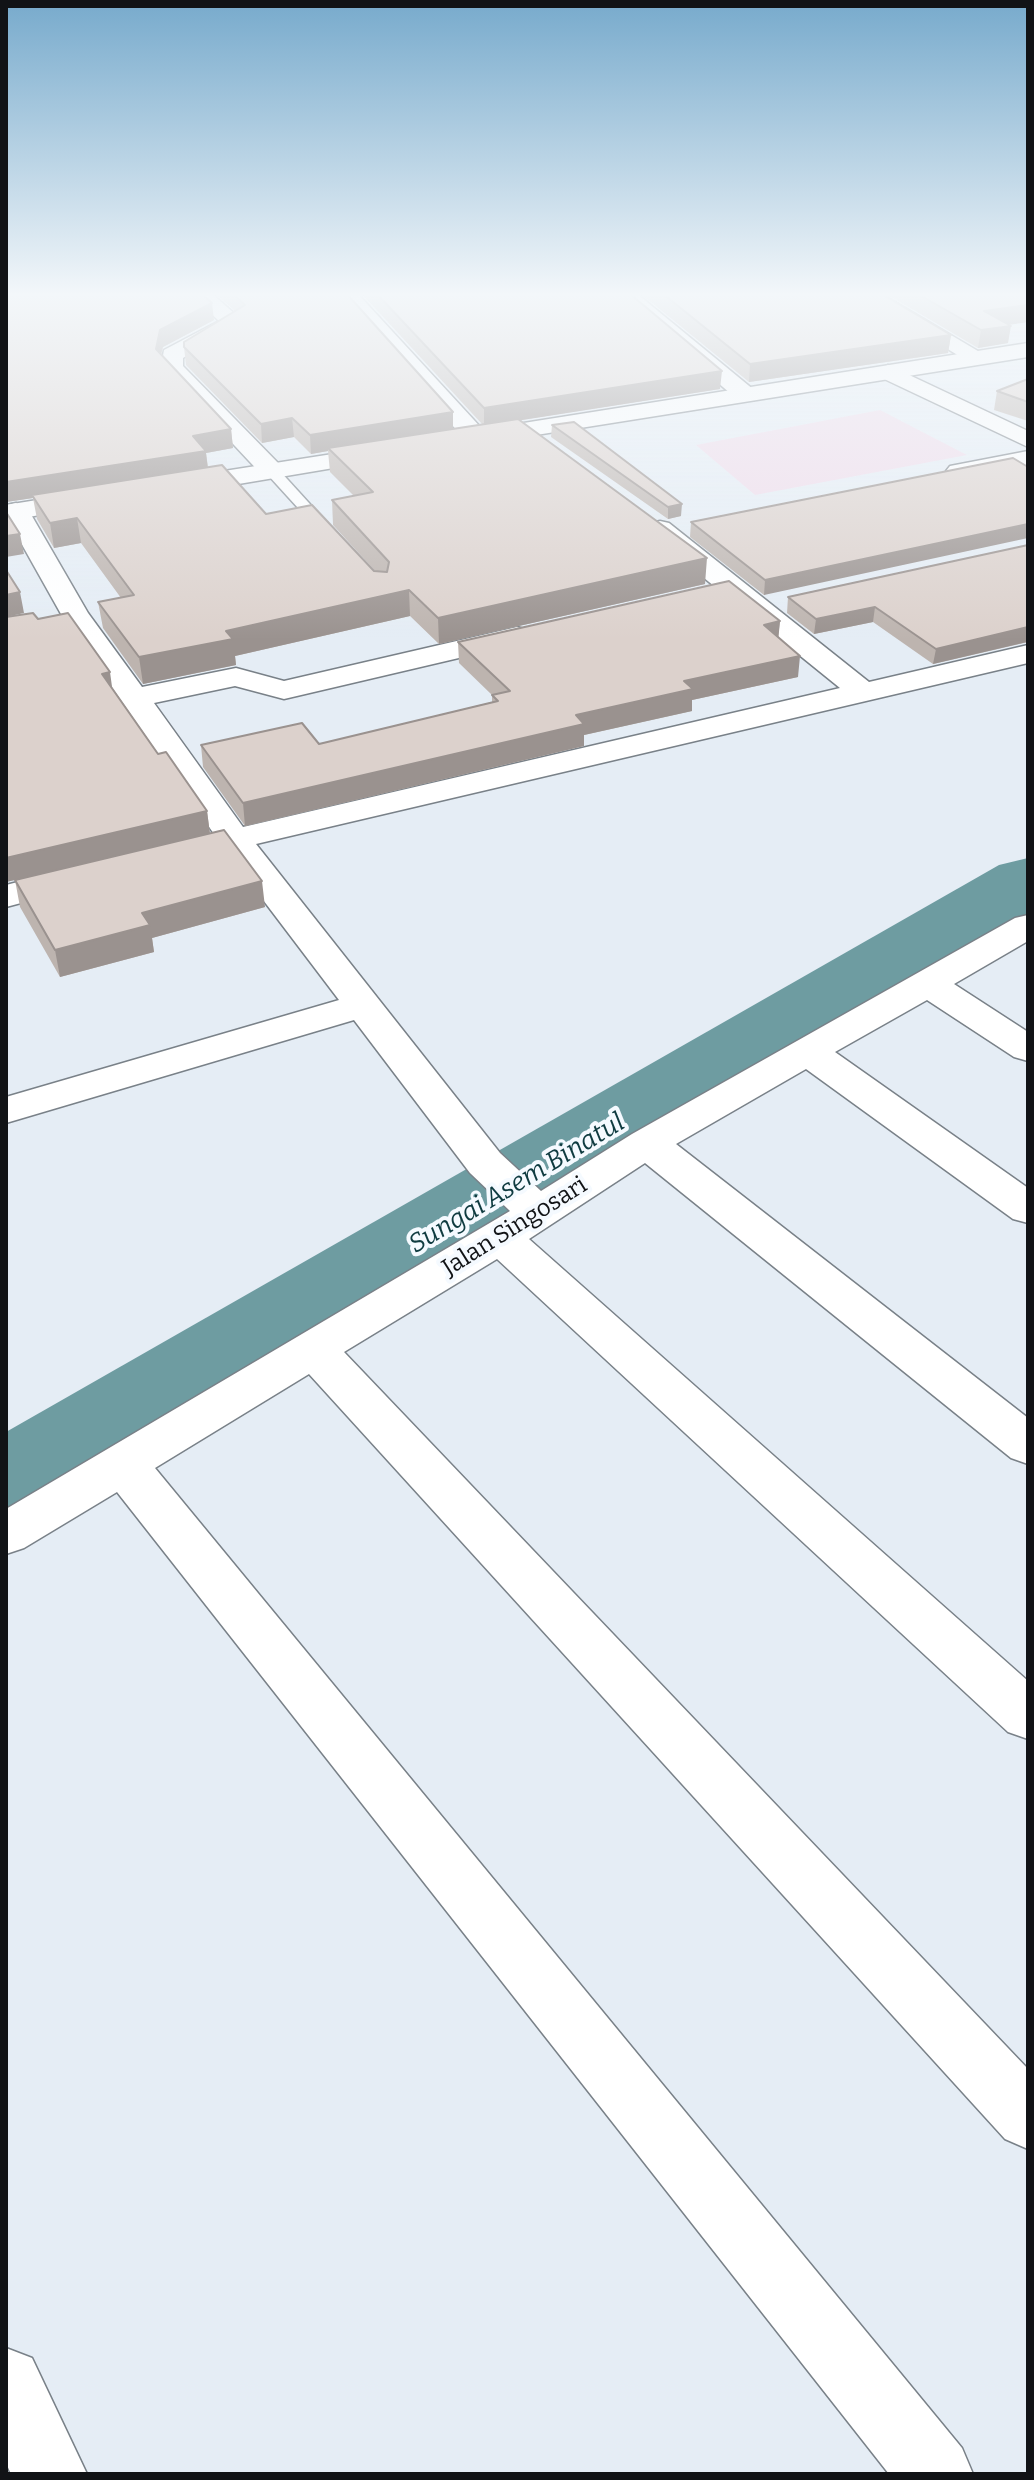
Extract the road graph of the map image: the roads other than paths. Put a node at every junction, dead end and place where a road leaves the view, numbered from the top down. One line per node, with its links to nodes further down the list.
1 (212, 409): 12 (street)
2 (450, 409): 6 (street)
3 (658, 409): 5 (street)
4 (964, 409): 7 (street)
5 (522, 430): 6 (street); 10 (street)
6 (476, 437): 8 (street)
7 (1028, 440)
8 (445, 442)
9 (414, 448): 12 (street)
10 (560, 457)
11 (1028, 458): 13 (street)
12 (273, 472): 14 (street); 20 (lane)
13 (940, 475)
14 (152, 490)
15 (122, 495): 16 (street)
16 (11, 512): 28 (street)
17 (637, 512): 19 (street)
18 (691, 525): 19 (street)
19 (662, 531): 21 (street)
20 (332, 537)
21 (735, 588): 22 (street); 24 (street)
22 (704, 594)
23 (791, 601): 24 (street)
24 (761, 607): 27 (street)
25 (551, 628): 28 (street)
26 (1028, 654): 27 (street)
27 (863, 692): 29 (street)
28 (134, 698): 29 (street)
29 (235, 840): 30 (street); 35 (street)
30 (143, 861)
31 (97, 873): 32 (street)
32 (6, 896)
33 (1028, 926): 34 (street, Jalan Singosari)
34 (930, 985): 36 (street); 37 (street, Jalan Singosari)
35 (360, 1006): 38 (street); 41 (street)
36 (1028, 1049)
37 (810, 1053): 39 (street, Jalan Singosari); 40 (street)
38 (6, 1110)
39 (647, 1143): 41 (street, Jalan Singosari); 43 (street)
40 (1028, 1209)
41 (518, 1215): 42 (street, Jalan Singosari); 46 (street)
42 (314, 1350): 44 (street, Jalan Singosari); 47 (street)
43 (1028, 1445)
44 (124, 1465): 45 (street, Jalan Singosari); 50 (street)
45 (6, 1534)
46 (1028, 1715)
47 (1028, 2116)
48 (6, 2384): 49 (street)
49 (50, 2474)
50 (936, 2474)

